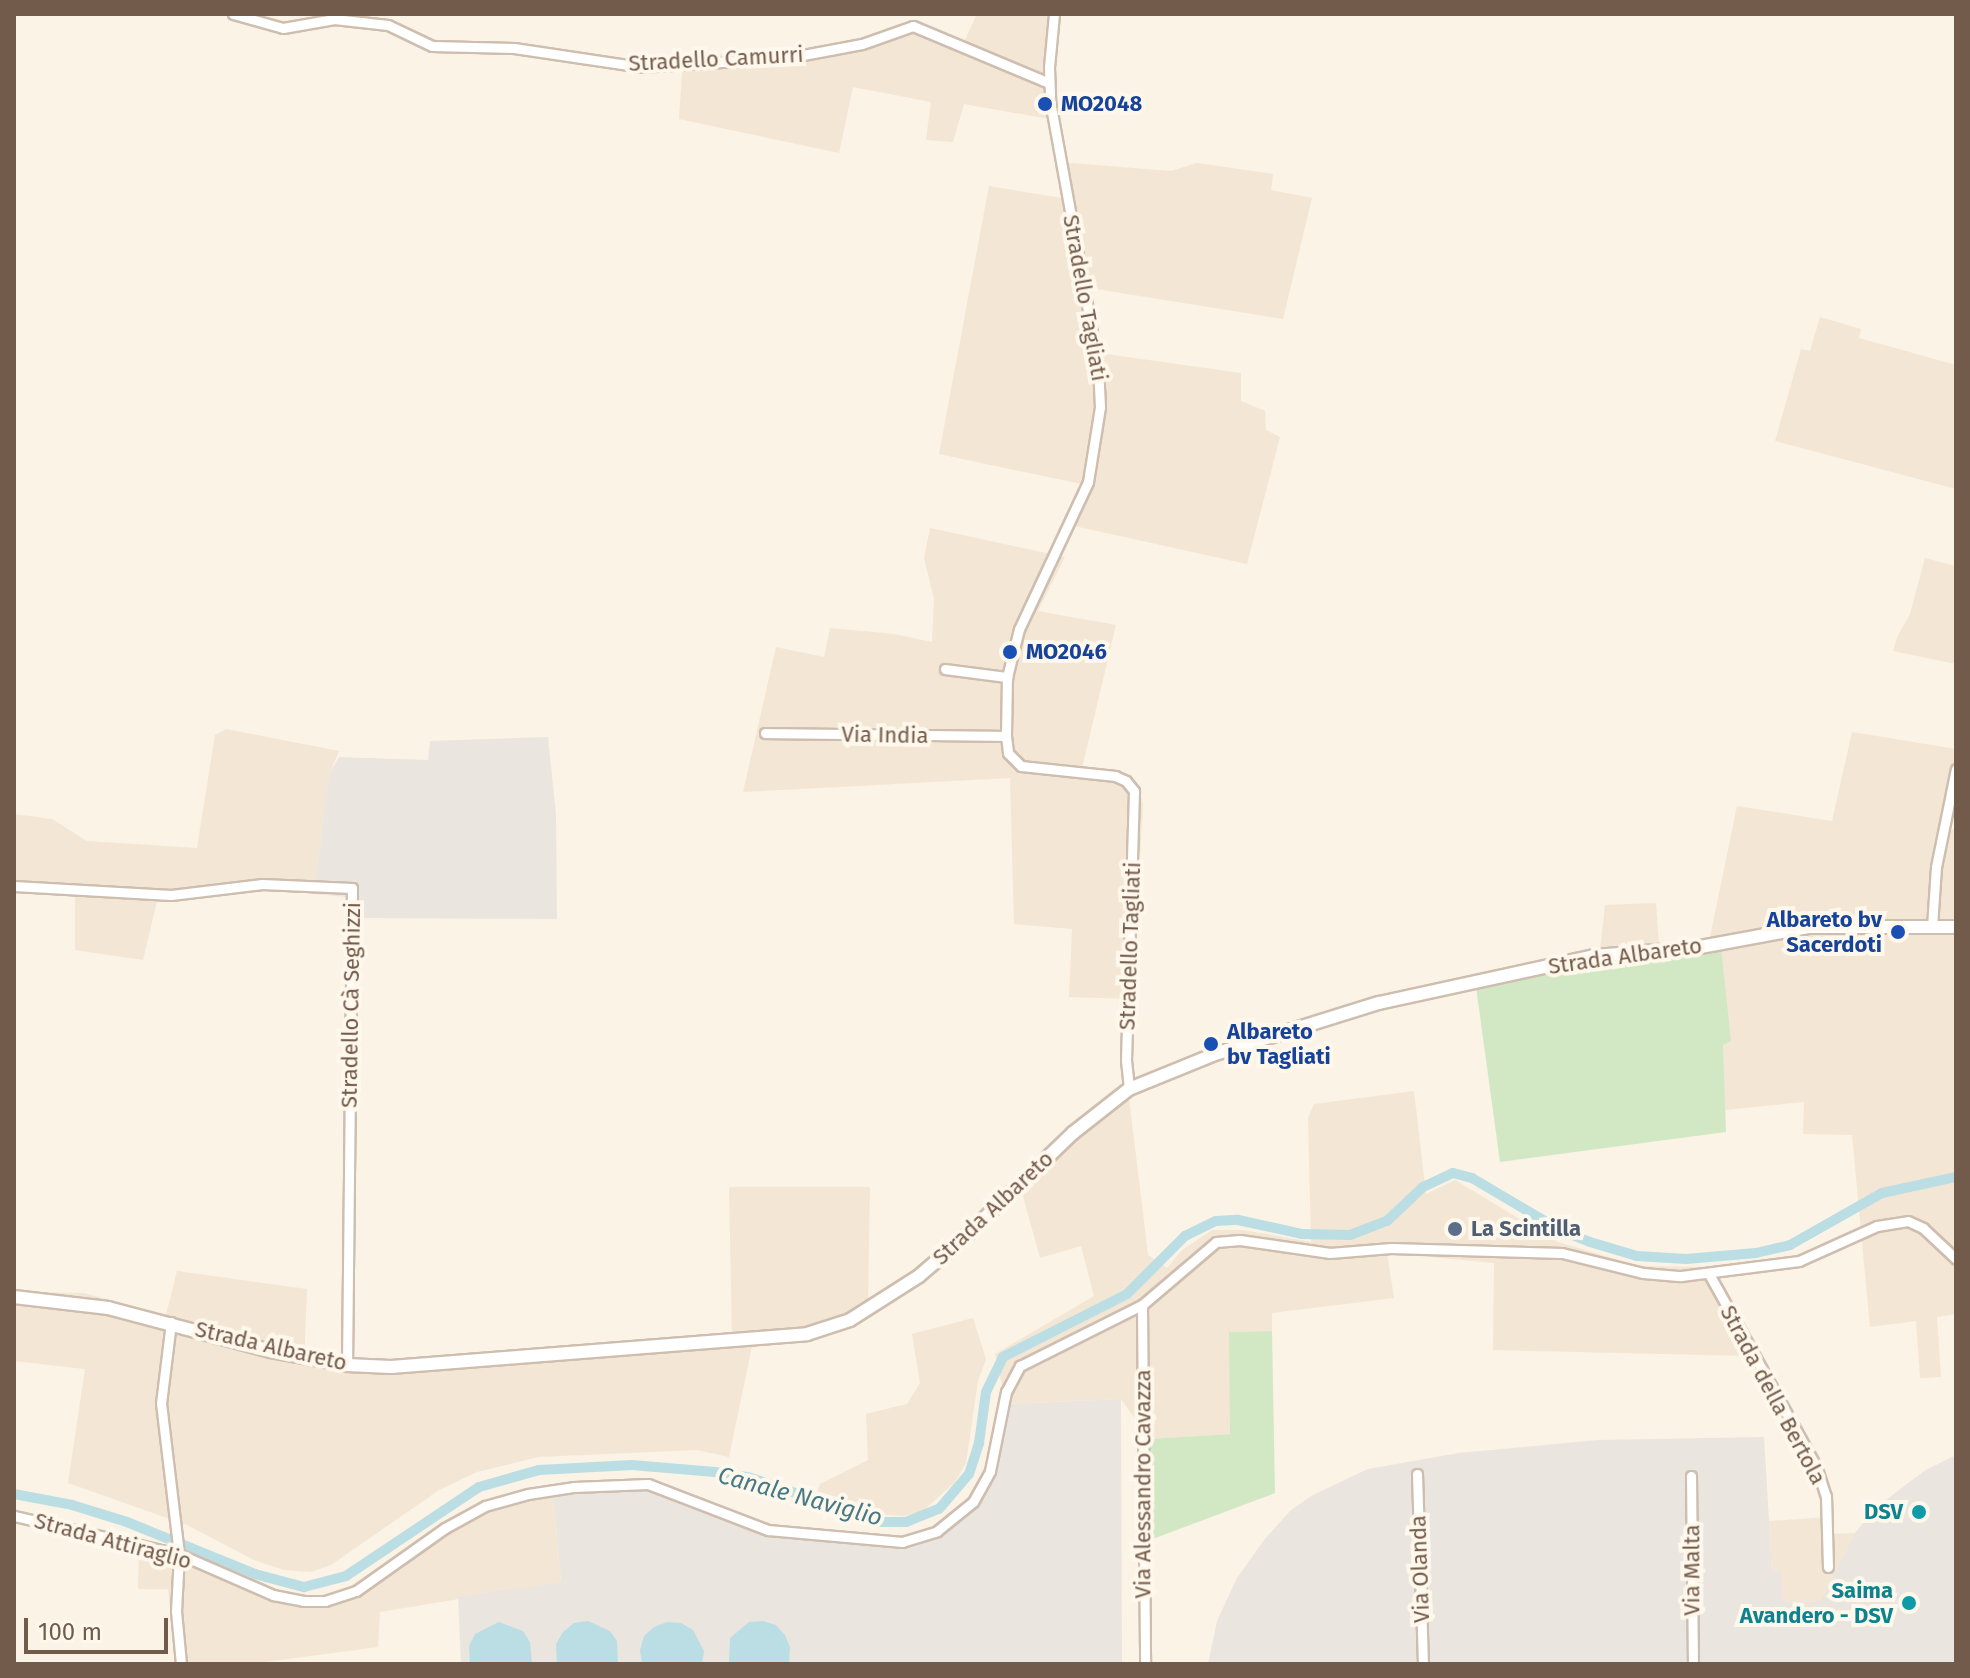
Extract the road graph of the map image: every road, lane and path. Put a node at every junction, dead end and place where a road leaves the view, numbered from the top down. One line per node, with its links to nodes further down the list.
1 (233, 14): 3 (street, Stradello Camurri)
2 (1054, 14): 3 (street, Stradello Tagliati)
3 (1049, 83): 5 (street, Stradello Tagliati)
4 (945, 669): 5 (street)
5 (1007, 677): 7 (street, Stradello Tagliati)
6 (765, 733): 7 (street, Via India)
7 (1006, 736): 12 (street, Stradello Tagliati)
8 (1956, 769): 10 (street)
9 (14, 886): 18 (street, Stradello Cà Seghizzi)
10 (1932, 927): 11 (street, Strada Albareto); 12 (street, Strada Albareto)
11 (1956, 927)
12 (1129, 1089): 18 (street, Strada Albareto)
13 (1956, 1259): 14 (street, Strada Attiraglio)
14 (1709, 1274): 16 (street, Strada Attiraglio); 23 (street, Strada della Bertola)
15 (14, 1297): 17 (street, Strada Albareto)
16 (1142, 1305): 22 (street, Strada Attiraglio); 25 (street, Via Alessandro Cavazza)
17 (171, 1322): 18 (street, Strada Albareto); 22 (street)
18 (347, 1365)
19 (1417, 1474): 26 (street, Via Olanda)
20 (1691, 1476): 27 (street, Via Malta)
21 (14, 1516): 22 (street, Strada Attiraglio)
22 (179, 1554): 24 (street)
23 (1828, 1567)
24 (181, 1664)
25 (1145, 1664)
26 (1423, 1664)
27 (1693, 1664)

